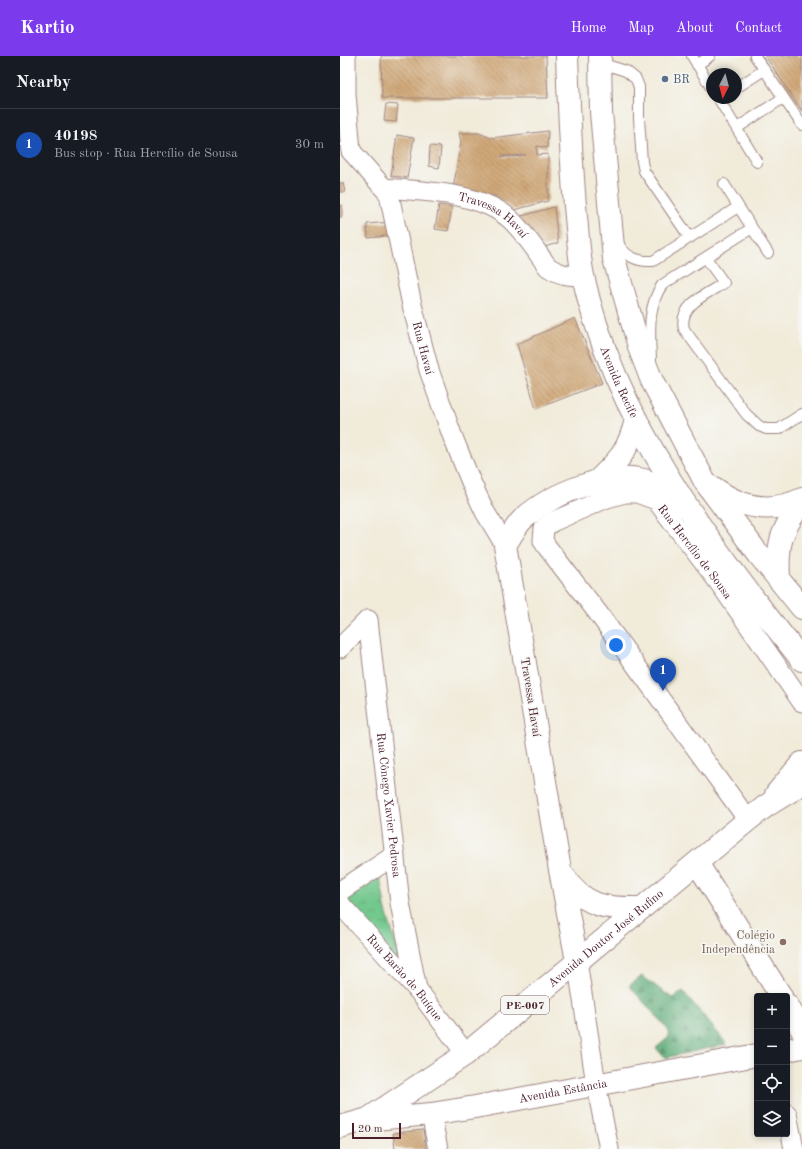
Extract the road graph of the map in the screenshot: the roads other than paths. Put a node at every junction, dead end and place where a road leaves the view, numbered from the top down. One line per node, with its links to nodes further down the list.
1 (346, 56): 8 (street)
2 (567, 56): 25 (main road, Avenida Recife)
3 (710, 56): 6 (lane)
4 (755, 56): 7 (lane)
5 (600, 59): 20 (main road); 22 (lane)
6 (694, 60): 9 (lane)
7 (764, 70): 10 (lane); 11 (lane)
8 (342, 78): 15 (street)
9 (706, 79)
10 (742, 84)
11 (783, 98): 13 (lane); 14 (lane)
12 (722, 104): 14 (lane)
13 (802, 125)
14 (737, 128): 16 (lane)
15 (346, 152): 18 (street, Rua Havaí)
16 (757, 162)
17 (724, 184): 19 (lane)
18 (384, 188): 25 (street, Travessa Havaí); 33 (street, Rua Havaí)
19 (738, 206): 21 (lane); 22 (lane)
20 (610, 219): 22 (lane); 26 (main road)
21 (752, 228): 23 (lane); 24 (lane)
22 (690, 238)
23 (768, 253)
24 (706, 258): 26 (lane); 27 (lane)
25 (583, 276): 28 (main road, Avenida Recife)
26 (652, 381): 29 (main road)
27 (802, 414)
28 (636, 420): 30 (main road); 32 (main road, Avenida Recife)
29 (705, 482): 31 (main road); 34 (main road)
30 (595, 483): 32 (main road); 33 (main road)
31 (802, 501): 34 (main road)
32 (692, 515): 37 (main road, Avenida Recife)
33 (505, 545): 45 (main road, Travessa Havaí)
34 (781, 580): 35 (main road)
35 (802, 608)
36 (340, 648): 43 (street, Rua Cônego Xavier Pedrosa)
37 (802, 660)
38 (802, 702): 42 (street, Rua Hercílio de Sousa)
39 (802, 763): 41 (main road, Avenida Doutor José Rufino / PE-007)
40 (802, 784): 41 (main road, Avenida Doutor José Rufino / PE-007)
41 (766, 806): 42 (main road, Avenida Doutor José Rufino / PE-007)
42 (748, 820): 44 (main road, Avenida Doutor José Rufino / PE-007)
43 (395, 855): 46 (street); 50 (street, Rua Cônego Xavier Pedrosa)
44 (697, 863): 48 (main road, Avenida Doutor José Rufino / PE-007); 51 (main road)
45 (560, 870): 48 (main road); 49 (main road, Travessa Havaí)
46 (340, 891)
47 (340, 904): 50 (street, Rua Barão de Buíque)
48 (642, 908): 49 (main road, Avenida Doutor José Rufino / PE-007)
49 (577, 961): 56 (main road, Avenida Doutor José Rufino / PE-007); 58 (street)
50 (417, 988): 56 (street, Rua Barão de Buíque)
51 (779, 993)
52 (790, 1010): 53 (main road)
53 (802, 1030)
54 (802, 1047): 55 (main road)
55 (790, 1049)
56 (466, 1054): 60 (main road, Avenida Doutor José Rufino / PE-007)
57 (754, 1056): 58 (main road, Avenida Estância)
58 (596, 1084): 59 (main road, Avenida Estância); 64 (street)
59 (431, 1114): 60 (main road, Avenida Estância); 63 (street)
60 (368, 1119): 61 (main road, Avenida Doutor José Rufino / PE-007)
61 (340, 1127)
62 (790, 1129): 65 (street)
63 (438, 1149)
64 (609, 1149)
65 (794, 1149)

